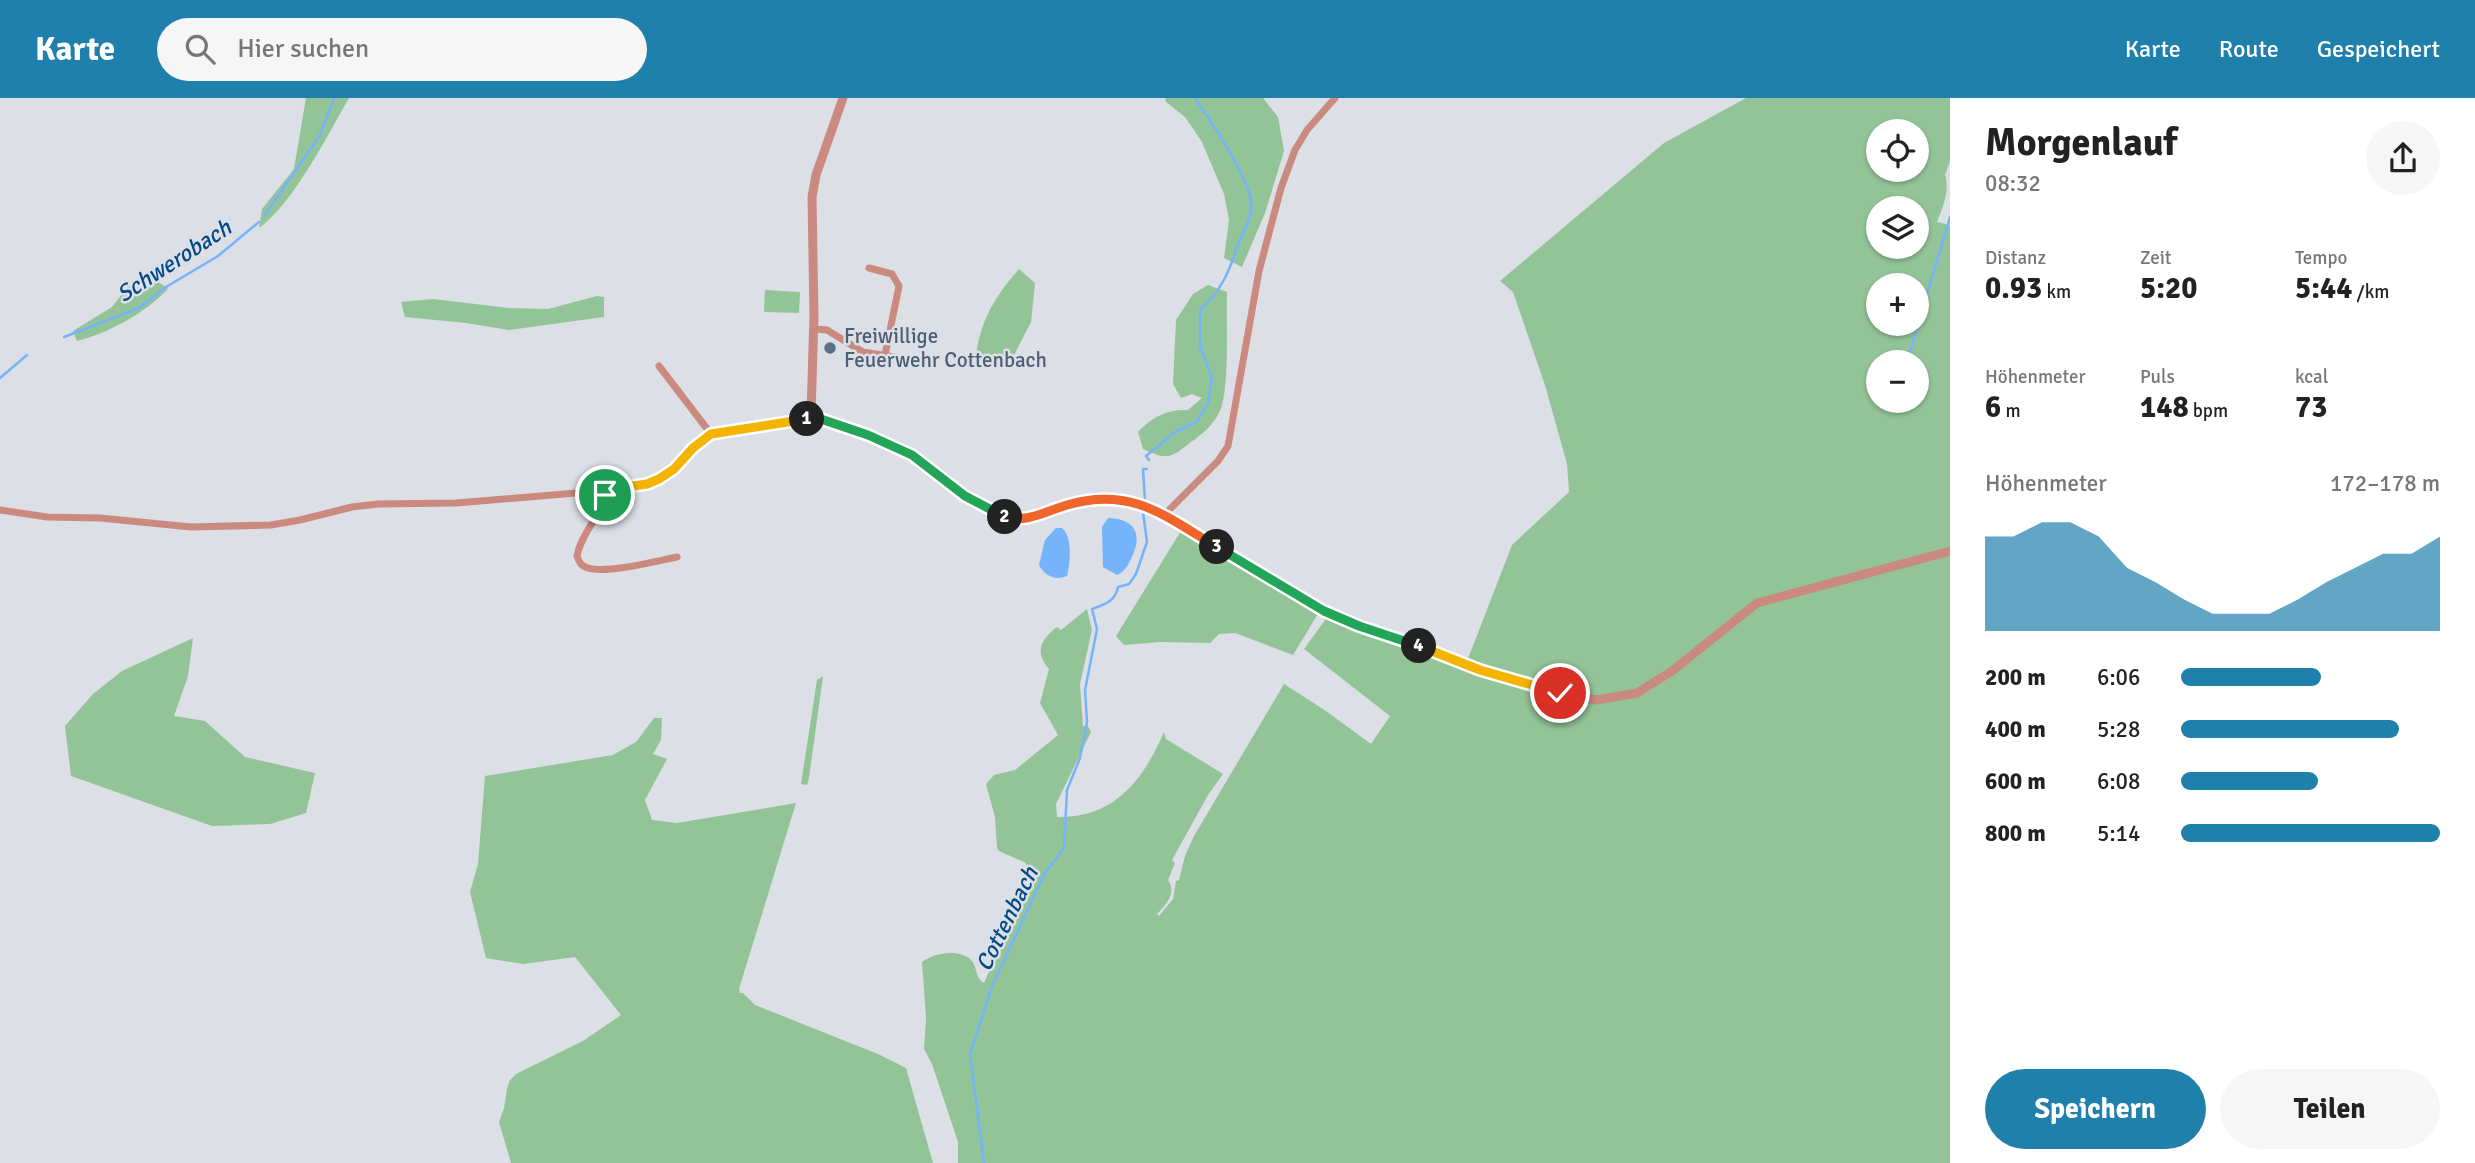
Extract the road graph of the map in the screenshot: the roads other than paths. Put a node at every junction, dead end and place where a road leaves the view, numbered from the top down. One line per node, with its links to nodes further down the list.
1 (843, 98): 4 (street)
2 (1335, 98): 12 (street)
3 (869, 268): 5 (street)
4 (814, 329): 5 (street); 8 (street)
5 (885, 355): 6 (street)
6 (894, 356)
7 (659, 366): 9 (street)
8 (812, 416): 9 (street); 12 (street)
9 (711, 434): 10 (street)
10 (605, 490): 11 (street); 14 (street)
11 (0, 510)
12 (1163, 516): 13 (street)
13 (1950, 551)
14 (677, 557)

